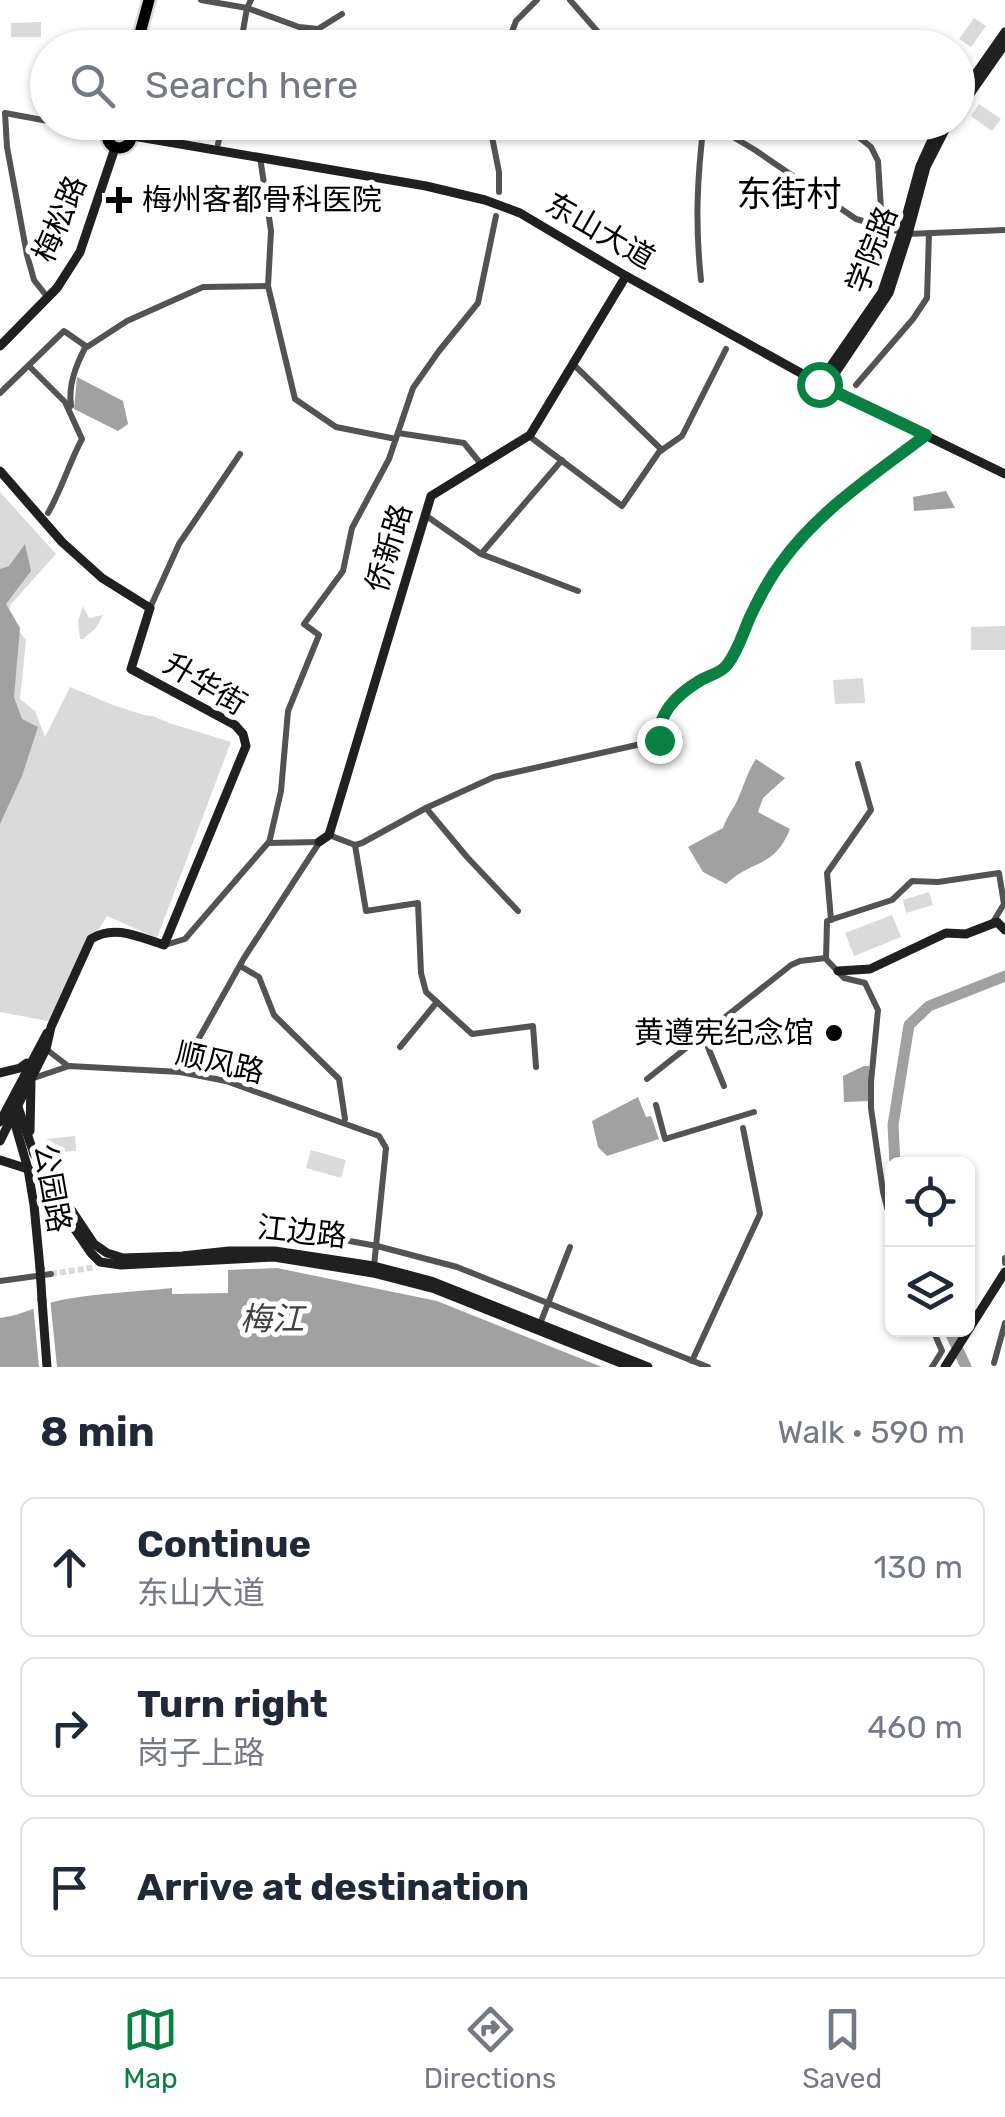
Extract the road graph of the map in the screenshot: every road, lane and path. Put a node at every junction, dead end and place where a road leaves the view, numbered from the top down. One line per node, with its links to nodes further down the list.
1 (150, 0): 7 (highway)
2 (201, 0): 5 (street)
3 (537, 0): 9 (street)
4 (570, 0): 10 (street)
5 (249, 4): 6 (street); 8 (street)
6 (342, 14)
7 (142, 30)
8 (244, 30)
9 (513, 30)
10 (596, 30)
11 (1005, 32): 13 (main road)
12 (1005, 44): 14 (main road)
13 (975, 74)
14 (975, 87)
15 (30, 118): 37 (street)
16 (109, 140): 37 (main road, 梅松路)
17 (109, 140): 38 (main road, 梅松路)
18 (186, 140): 27 (main road, 东山大道)
19 (219, 140): 26 (street)
20 (493, 140): 28 (street)
21 (703, 140): 35 (street)
22 (737, 140): 30 (street)
23 (862, 140): 30 (street)
24 (932, 140): 32 (main road, 学院路)
25 (940, 140): 32 (main road, 学院路)
26 (218, 144)
27 (260, 157): 34 (main road, 东山大道); 36 (street)
28 (499, 192)
29 (496, 216): 48 (street)
30 (882, 226): 32 (street)
31 (1005, 230): 33 (street)
32 (905, 233): 33 (street); 43 (main road, 学院路)
33 (929, 233): 44 (street)
34 (626, 276): 41 (main road, 侨新路); 43 (main road, 东山大道)
35 (701, 280)
36 (268, 286): 39 (street); 48 (street)
37 (45, 294): 38 (main road, 梅松路)
38 (0, 343)
39 (86, 346): 42 (street); 46 (street)
40 (726, 349): 50 (street)
41 (573, 364): 49 (main road, 侨新路); 50 (street)
42 (28, 366): 45 (street); 46 (street)
43 (823, 385): 47 (main road, 东山大道)
44 (856, 385)
45 (0, 394)
46 (72, 415): 56 (street)
47 (926, 435): 55 (main road, 东山大道); 62 (street)
48 (397, 436): 53 (street); 67 (street)
49 (529, 436): 52 (street); 53 (main road, 侨新路)
50 (662, 450): 52 (street)
51 (240, 454): 60 (street)
52 (562, 460): 58 (street)
53 (482, 465): 57 (main road, 侨新路)
54 (0, 471): 60 (main road)
55 (1005, 474)
56 (48, 513)
57 (425, 514): 58 (street); 65 (main road, 侨新路)
58 (481, 554): 59 (street)
59 (578, 591)
60 (150, 608): 73 (main road, 升华街)
61 (680, 738): 62 (street)
62 (659, 740): 64 (street)
63 (858, 764): 70 (street)
64 (426, 808): 68 (street); 69 (street)
65 (329, 835): 66 (main road); 68 (street)
66 (320, 842): 67 (street); 75 (street)
67 (269, 844): 73 (street)
68 (354, 844): 77 (street)
69 (518, 911)
70 (831, 920): 71 (street); 76 (street)
71 (993, 922): 72 (main road); 76 (main road)
72 (1005, 930)
73 (164, 945): 78 (main road)
74 (828, 958): 79 (street)
75 (240, 966): 85 (street); 94 (street)
76 (838, 971): 102 (street)
77 (437, 1002): 80 (street); 84 (street)
78 (51, 1026): 81 (main road); 82 (main road)
79 (704, 1036): 87 (street); 89 (street)
80 (400, 1047)
81 (46, 1049): 83 (street); 88 (main road)
82 (30, 1062): 86 (main road); 92 (main road)
83 (68, 1066): 85 (street, 顺风路); 88 (street, 顺风路)
84 (536, 1067)
85 (180, 1072): 105 (street, 顺风路)
86 (0, 1073)
87 (648, 1078)
88 (31, 1079): 92 (main road); 97 (main road)
89 (724, 1086)
90 (0, 1094): 92 (main road)
91 (656, 1106): 93 (street)
92 (9, 1108): 95 (main road); 97 (main road); 98 (main road); 100 (main road, 公园路)
93 (754, 1112)
94 (345, 1119)
95 (0, 1122)
96 (743, 1128): 115 (street)
97 (30, 1139): 107 (main road)
98 (0, 1140)
99 (0, 1160): 100 (main road)
100 (28, 1169): 101 (main road); 103 (main road, 公园路)
101 (53, 1198): 103 (main road); 107 (main road)
102 (885, 1200)
103 (34, 1205): 117 (main road, 公园路, bridge)
104 (300, 1232): 105 (street)
105 (377, 1246): 108 (street); 115 (street)
106 (570, 1247): 113 (street)
107 (101, 1261): 108 (main road, 江边路); 118 (main road, 江边路)
108 (374, 1266): 113 (main road, 江边路)
109 (1005, 1272): 122 (main road)
110 (51, 1274): 111 (street)
111 (0, 1281)
112 (1005, 1323): 116 (street)
113 (540, 1324): 119 (main road, 江边路)
114 (936, 1337): 121 (street)
115 (692, 1361): 120 (street)
116 (994, 1362)
117 (46, 1367)
118 (630, 1367)
119 (648, 1367)
120 (708, 1367)
121 (932, 1367)
122 (944, 1367)

